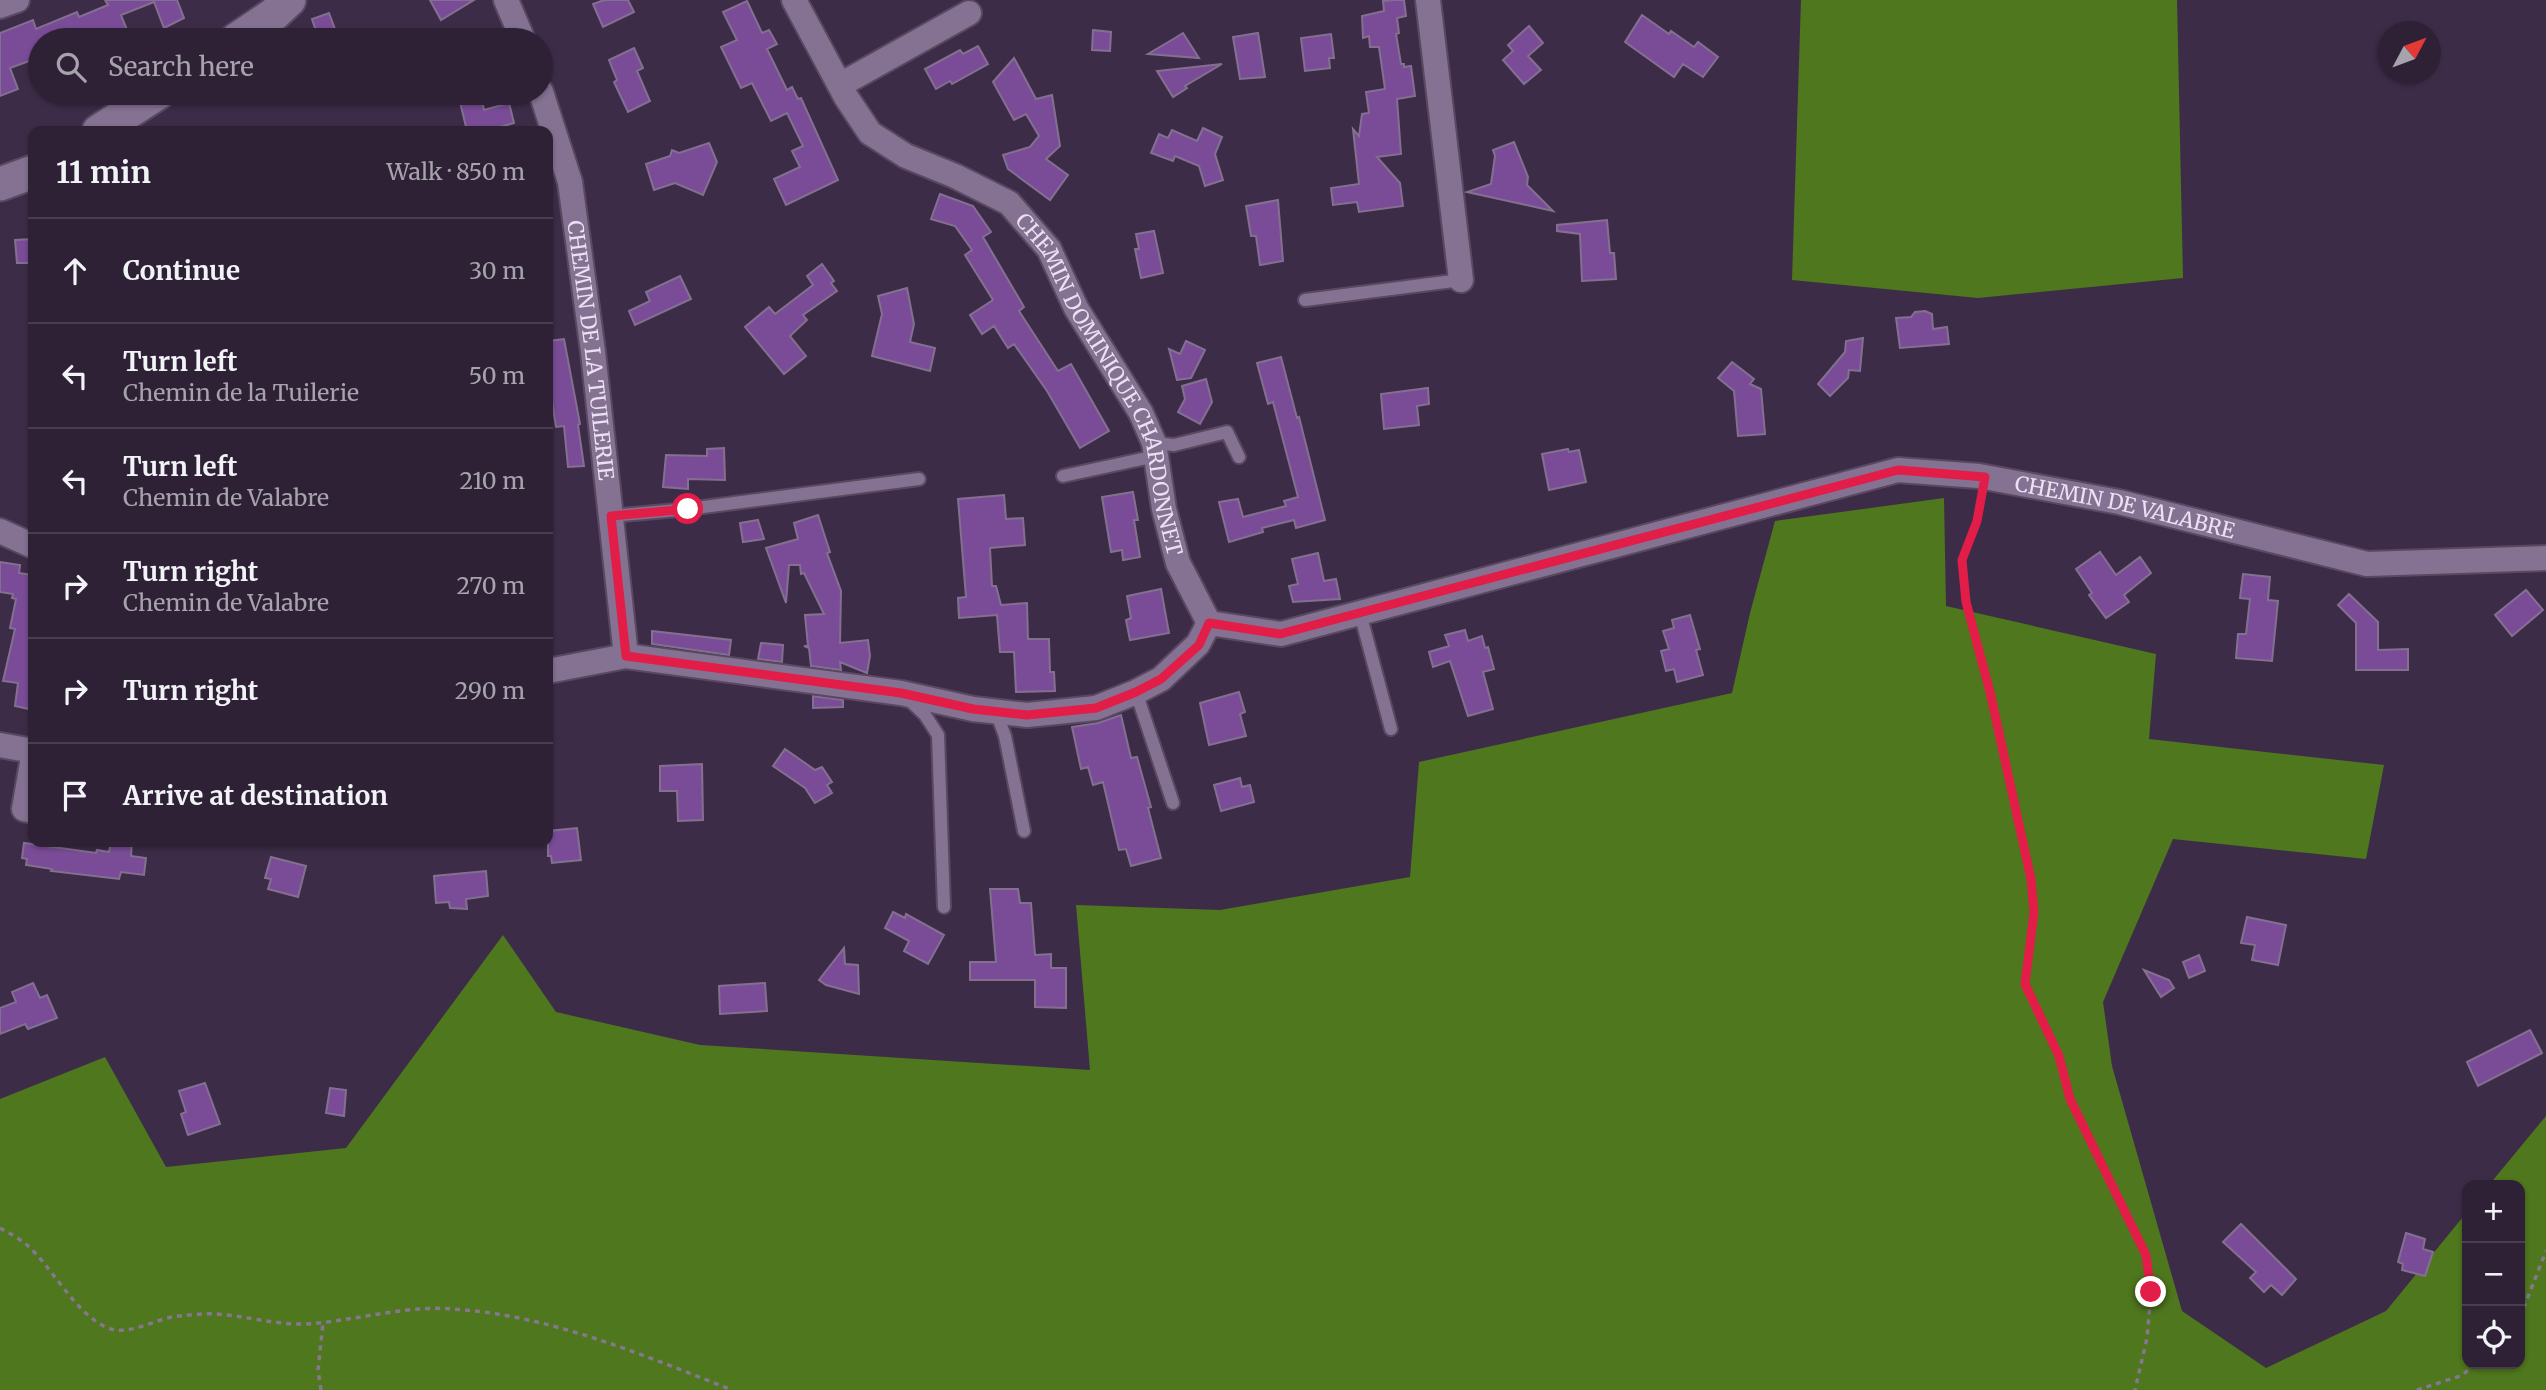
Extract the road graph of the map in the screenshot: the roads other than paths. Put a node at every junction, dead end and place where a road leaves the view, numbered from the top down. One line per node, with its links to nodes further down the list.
1 (17, 0): 6 (street)
2 (289, 0): 8 (street)
3 (506, 0): 9 (street)
4 (794, 0): 10 (street, CHEMIN DOMINIQUE CHARDONNET)
5 (1428, 0): 18 (street)
6 (0, 6)
7 (968, 13): 10 (street)
8 (254, 28)
9 (518, 28)
10 (840, 85): 20 (street, CHEMIN DOMINIQUE CHARDONNET)
11 (139, 105): 13 (street)
12 (545, 105): 14 (street, CHEMIN DE LA TUILERIE)
13 (107, 126)
14 (552, 126)
15 (553, 129): 24 (street, CHEMIN DE LA TUILERIE)
16 (28, 174): 17 (street)
17 (0, 184)
18 (1461, 280): 19 (lane)
19 (1305, 300)
20 (1155, 449): 21 (lane); 22 (lane); 29 (street, CHEMIN DOMINIQUE CHARDONNET)
21 (1239, 457)
22 (1063, 476)
23 (919, 479): 24 (lane)
24 (611, 516): 30 (street, CHEMIN DE LA TUILERIE)
25 (0, 531): 26 (street)
26 (28, 544)
27 (2546, 558): 28 (street, CHEMIN DE VALABRE)
28 (1360, 613): 29 (street, CHEMIN DE VALABRE); 35 (lane)
29 (1209, 623): 32 (street)
30 (626, 656): 31 (street); 33 (street)
31 (553, 670)
32 (1136, 692): 34 (street); 39 (lane)
33 (901, 693): 34 (street); 42 (lane)
34 (996, 712): 41 (lane)
35 (1391, 729)
36 (0, 745): 37 (street)
37 (28, 750)
38 (28, 786): 40 (street)
39 (1173, 803)
40 (28, 810)
41 (1024, 831)
42 (944, 907)

